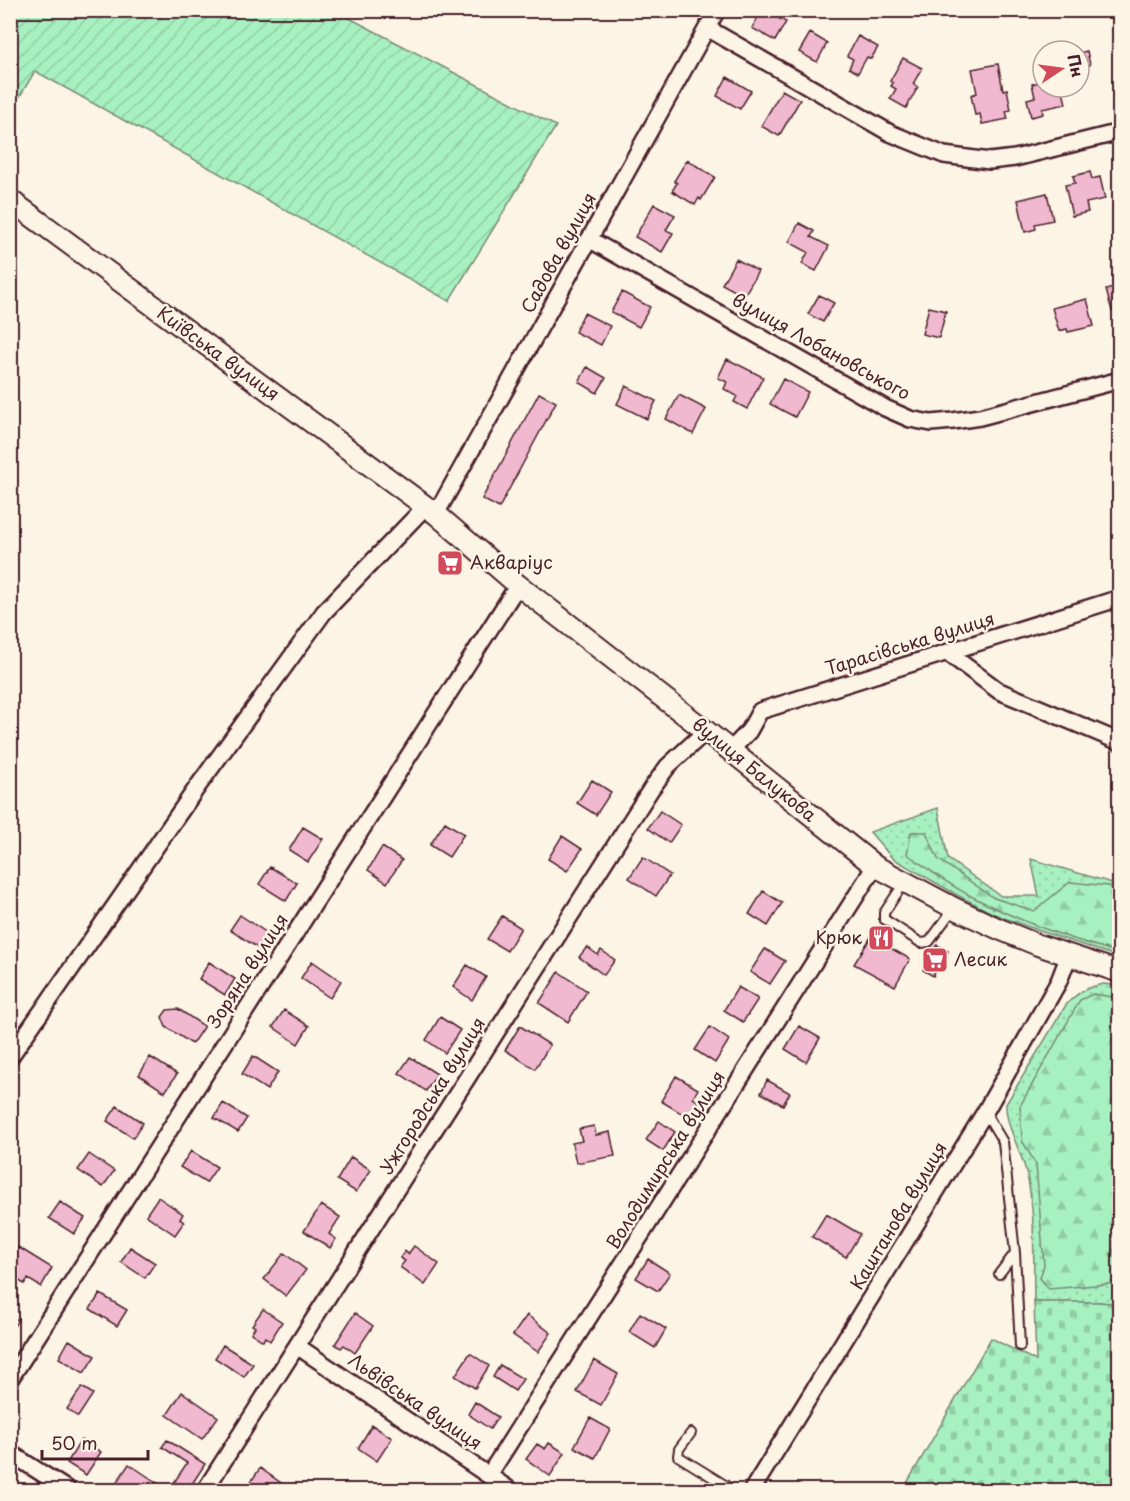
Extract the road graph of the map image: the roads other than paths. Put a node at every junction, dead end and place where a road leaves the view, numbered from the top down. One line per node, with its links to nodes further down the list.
1 (717, 10): 2 (street, Садова вулиця)
2 (706, 28): 3 (street); 5 (street, Садова вулиця)
3 (1119, 132)
4 (10, 200): 7 (main road, Київська вулиця)
5 (589, 239): 6 (street, вулиця Лобановського); 7 (street, Садова вулиця)
6 (1119, 380)
7 (431, 511): 8 (main road, вулиця Балукова); 19 (street, Садова вулиця)
8 (518, 585): 11 (main road, вулиця Балукова); 25 (street, Зоряна вулиця)
9 (1119, 598): 10 (street, Тарасівська вулиця)
10 (948, 653): 12 (street); 13 (street, Тарасівська вулиця)
11 (706, 731): 13 (main road, вулиця Балукова); 23 (street, Ужгородська вулиця)
12 (1119, 742)
13 (730, 751): 14 (main road, вулиця Балукова)
14 (875, 866): 15 (main road, вулиця Балукова); 28 (street, Володимирська вулиця)
15 (905, 882): 16 (main road, вулиця Балукова); 16 (lane)
16 (954, 908): 17 (main road, вулиця Балукова)
17 (1069, 955): 18 (main road, вулиця Балукова); 20 (street, Каштанова вулиця)
18 (1119, 972)
19 (10, 1057)
20 (985, 1112): 21 (lane); 33 (street, Каштанова вулиця)
21 (1015, 1253): 22 (lane); 24 (lane)
22 (999, 1274)
23 (297, 1346): 28 (street, Львівська вулиця); 30 (street, Ужгородська вулиця)
24 (1020, 1346)
25 (10, 1378)
26 (691, 1433): 32 (lane)
27 (10, 1454): 29 (street)
28 (489, 1475): 31 (street, Львівська вулиця)
29 (68, 1491)
30 (205, 1491)
31 (510, 1491)
32 (733, 1491)
33 (752, 1491)

